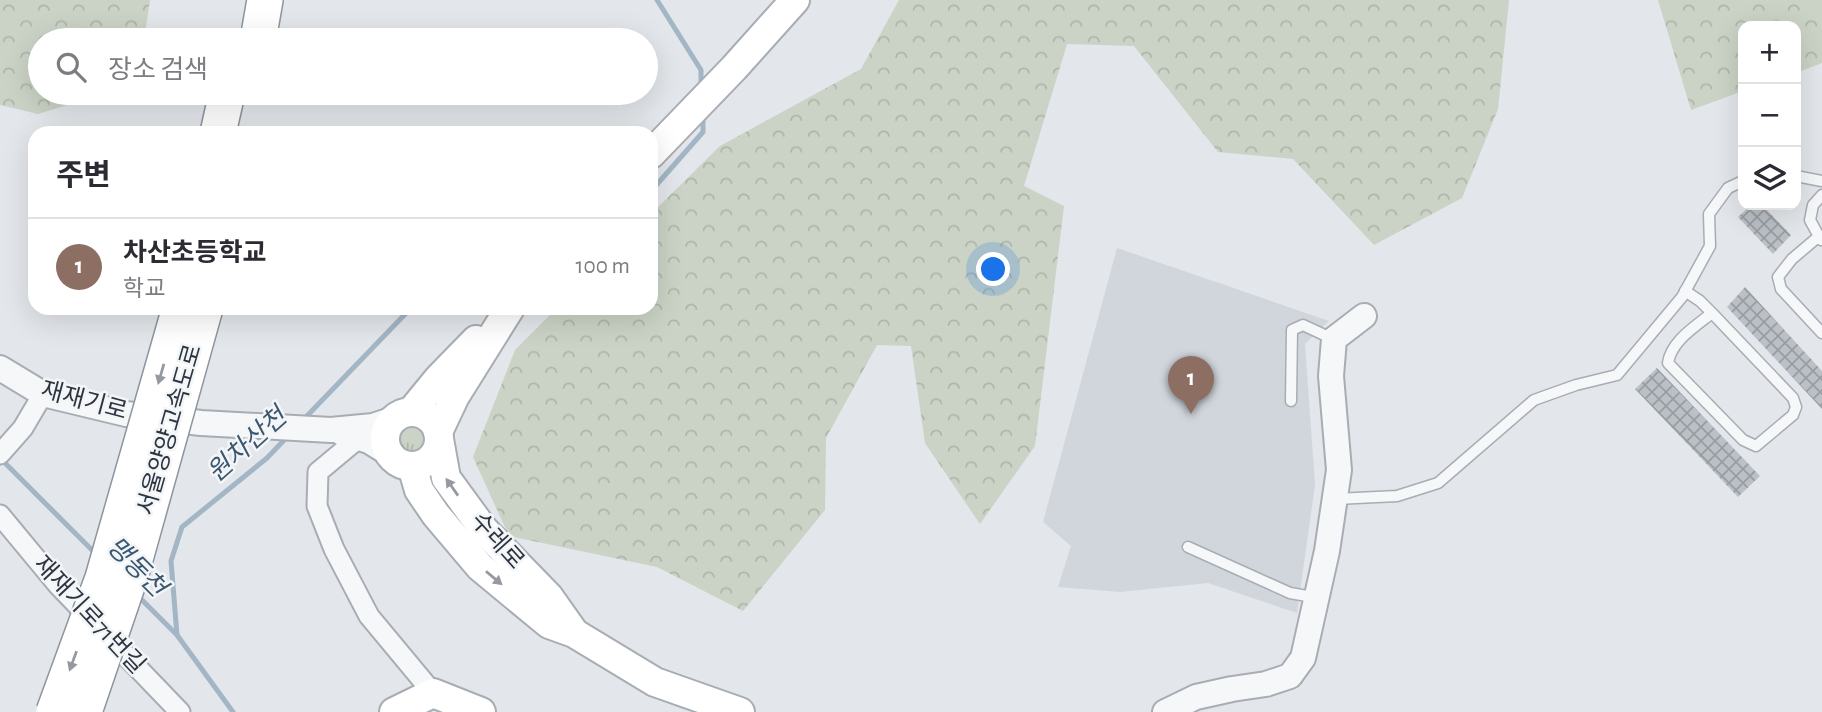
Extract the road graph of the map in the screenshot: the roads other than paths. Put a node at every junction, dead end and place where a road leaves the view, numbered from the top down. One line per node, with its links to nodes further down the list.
1 (244, 0): 4 (highway)
2 (265, 0): 5 (highway)
3 (795, 0): 10 (main road)
4 (239, 28)
5 (260, 28)
6 (224, 105): 8 (highway)
7 (246, 105): 9 (highway)
8 (220, 126)
9 (241, 126)
10 (658, 147)
11 (1801, 177): 12 (lane)
12 (1822, 181)
13 (1738, 183): 16 (lane)
14 (1822, 195): 15 (lane)
15 (1820, 239): 23 (lane)
16 (1685, 291): 17 (lane); 34 (lane)
17 (1712, 313): 17 (lane)
18 (178, 315): 40 (highway, 서울양양고속도로, one-way to 40, bridge)
19 (203, 315): 41 (highway, 서울양양고속도로, bridge)
20 (502, 315): 28 (main road)
21 (505, 315): 30 (main road)
22 (1364, 316): 24 (street)
23 (1822, 333)
24 (1334, 339): 27 (lane); 34 (street)
25 (0, 368): 26 (street, 재재기로)
26 (43, 394): 29 (street, 재재기로); 32 (street)
27 (1291, 401)
28 (402, 416): 29 (street); 30 (main road); 33 (main road)
29 (331, 430): 31 (street)
30 (438, 435): 33 (main road); 38 (main road, 수레로, one-way to 30)
31 (360, 437): 33 (street); 39 (street)
32 (0, 454)
33 (401, 460): 38 (main road, 수레로, one-way to 38)
34 (1335, 499): 37 (street)
35 (0, 515): 42 (street, 재재기로71번길)
36 (1188, 547): 37 (lane)
37 (1318, 590): 46 (street)
38 (575, 633): 45 (main road, 수레로)
39 (433, 693): 43 (main road); 44 (main road)
40 (54, 712)
41 (84, 712)
42 (180, 712)
43 (394, 712)
44 (481, 712)
45 (740, 712)
46 (1165, 712)

